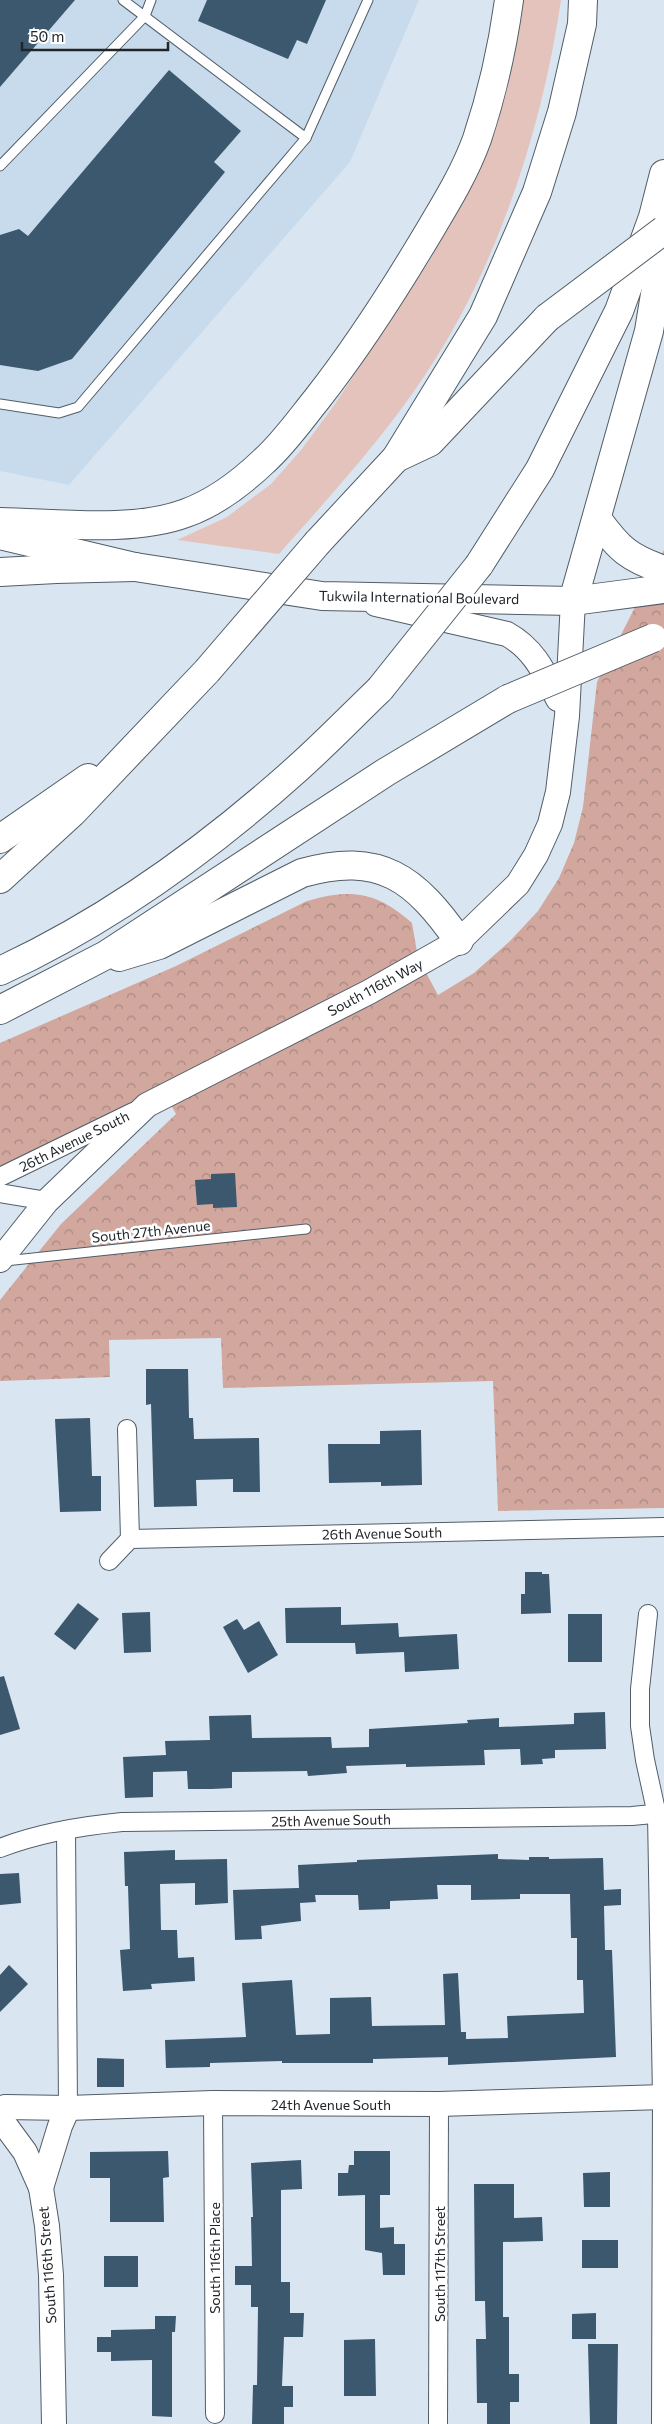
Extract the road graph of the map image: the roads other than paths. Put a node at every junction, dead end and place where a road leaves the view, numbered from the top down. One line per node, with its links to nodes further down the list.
1 (124, 0): 6 (lane)
2 (152, 0): 6 (lane)
3 (368, 0): 7 (lane)
4 (509, 0): 15 (main road)
5 (583, 0): 13 (main road)
6 (145, 16): 7 (lane); 8 (lane)
7 (306, 138): 12 (lane)
8 (0, 166)
9 (664, 174): 30 (main road, bridge)
10 (664, 230): 13 (main road, bridge)
11 (664, 240): 14 (main road)
12 (0, 404)
13 (396, 458): 25 (main road, bridge)
14 (598, 520): 18 (main road); 22 (main road)
15 (0, 522)
16 (0, 535): 17 (main road, Tukwila International Boulevard)
17 (135, 567): 19 (main road); 21 (main road, Tukwila International Boulevard)
18 (664, 570)
19 (0, 572)
20 (664, 589): 22 (main road, Tukwila International Boulevard)
21 (348, 598): 22 (main road, Tukwila International Boulevard); 24 (street)
22 (573, 601): 24 (street, South 116th Way)
23 (659, 636): 29 (main road, bridge)
24 (567, 716): 28 (street, South 116th Way)
25 (138, 742): 26 (main road); 27 (main road)
26 (0, 839)
27 (0, 879)
28 (459, 941): 29 (main road); 32 (street, South 116th Way)
29 (84, 967): 31 (main road)
30 (0, 971)
31 (0, 1010)
32 (147, 1105): 33 (street, 26th Avenue South); 35 (street, South 116th Way)
33 (0, 1177)
34 (0, 1193): 35 (street, 26th Avenue South)
35 (47, 1201): 37 (street, South 116th Way)
36 (306, 1228): 37 (lane, South 27th Avenue)
37 (0, 1261)
38 (127, 1429): 40 (street)
39 (664, 1527): 40 (street, 26th Avenue South)
40 (130, 1539): 41 (street)
41 (109, 1561)
42 (648, 1614): 43 (street)
43 (661, 1814): 44 (street, 25th Avenue South); 46 (street)
44 (66, 1830): 45 (street, 25th Avenue South); 49 (street)
45 (0, 1848)
46 (663, 2098): 48 (street, 24th Avenue South); 56 (street)
47 (212, 2103): 48 (street, 24th Avenue South); 49 (street, 24th Avenue South); 54 (street, South 116th Place)
48 (439, 2104): 55 (street, South 117th Street)
49 (68, 2108): 50 (street, 24th Avenue South); 52 (street)
50 (0, 2113)
51 (0, 2118): 52 (street, South 116th Street)
52 (41, 2188): 53 (street, South 116th Street)
53 (54, 2413)
54 (215, 2414)
55 (438, 2424)
56 (661, 2424)

